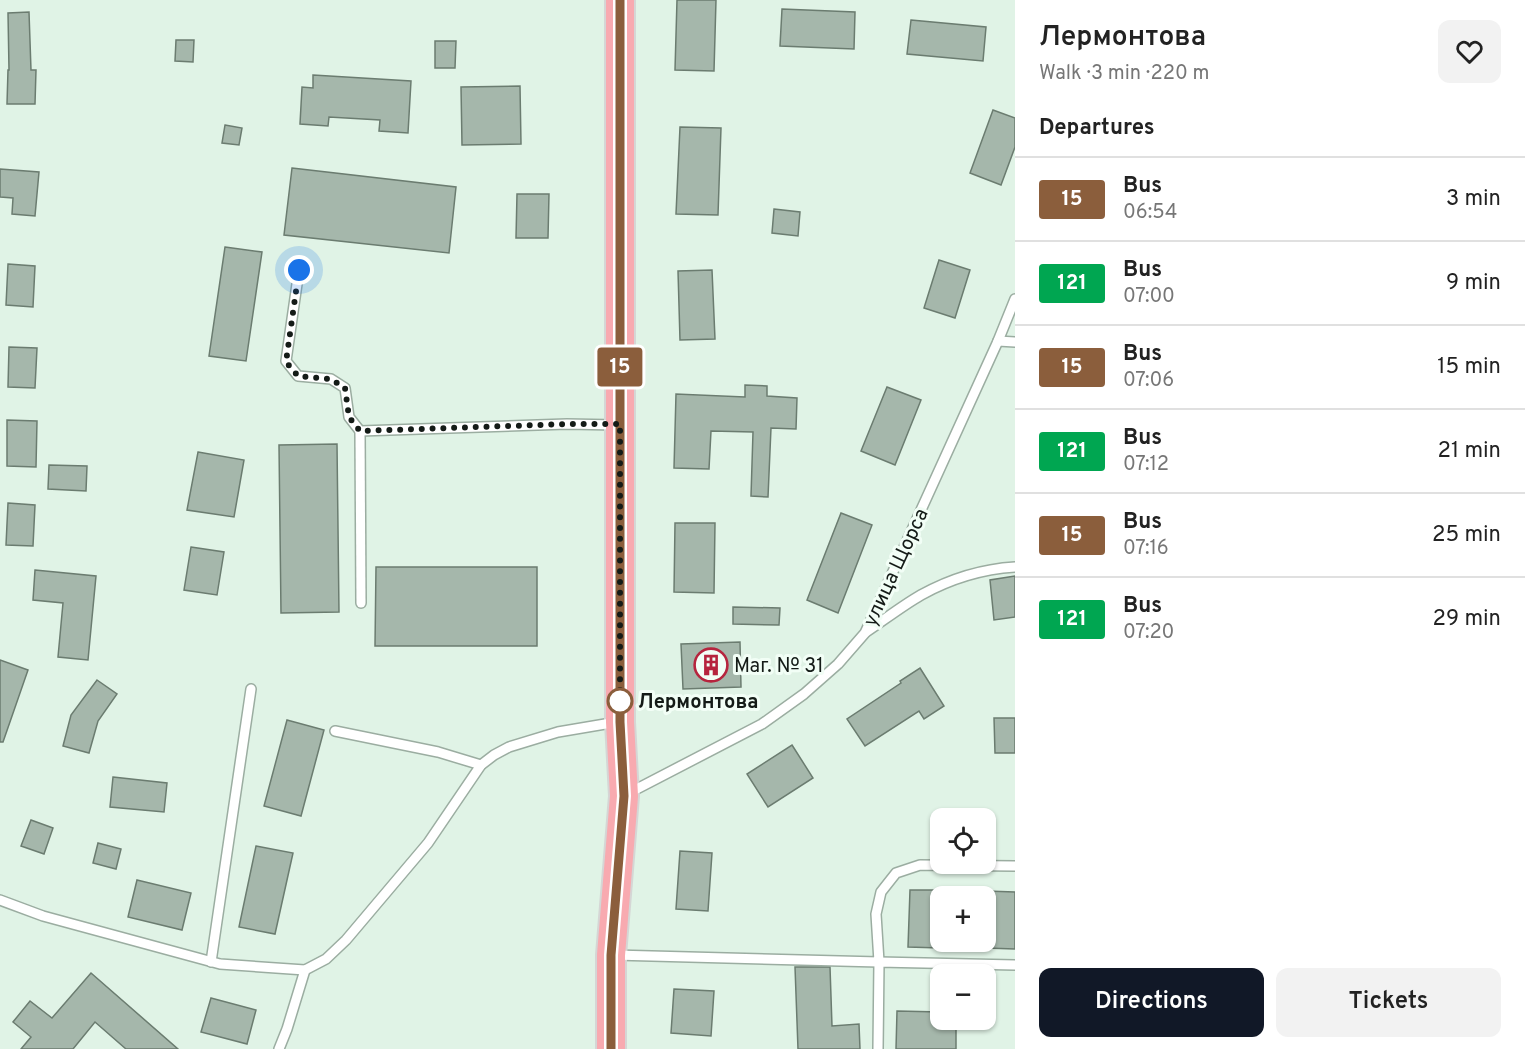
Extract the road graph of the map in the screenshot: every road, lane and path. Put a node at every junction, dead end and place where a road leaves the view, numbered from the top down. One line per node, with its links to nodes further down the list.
1 (620, 0): 6 (main road)
2 (299, 270): 7 (lane)
3 (1015, 299): 4 (lane, улица Щорса)
4 (998, 341): 5 (lane); 10 (lane, улица Щорса)
5 (1015, 342)
6 (620, 424): 7 (lane); 12 (main road)
7 (360, 431): 9 (lane)
8 (1015, 567): 10 (lane)
9 (361, 603)
10 (865, 633): 15 (lane, улица Щорса)
11 (251, 689): 19 (lane)
12 (620, 722): 14 (lane); 15 (main road)
13 (335, 731): 14 (lane)
14 (481, 765): 22 (lane)
15 (624, 796): 18 (main road)
16 (1015, 866): 20 (lane)
17 (0, 900): 19 (lane)
18 (611, 955): 20 (lane); 24 (main road)
19 (211, 962): 22 (lane)
20 (879, 962): 21 (lane); 25 (lane)
21 (1015, 965)
22 (305, 970): 23 (lane)
23 (279, 1049)
24 (611, 1049)
25 (878, 1049)

